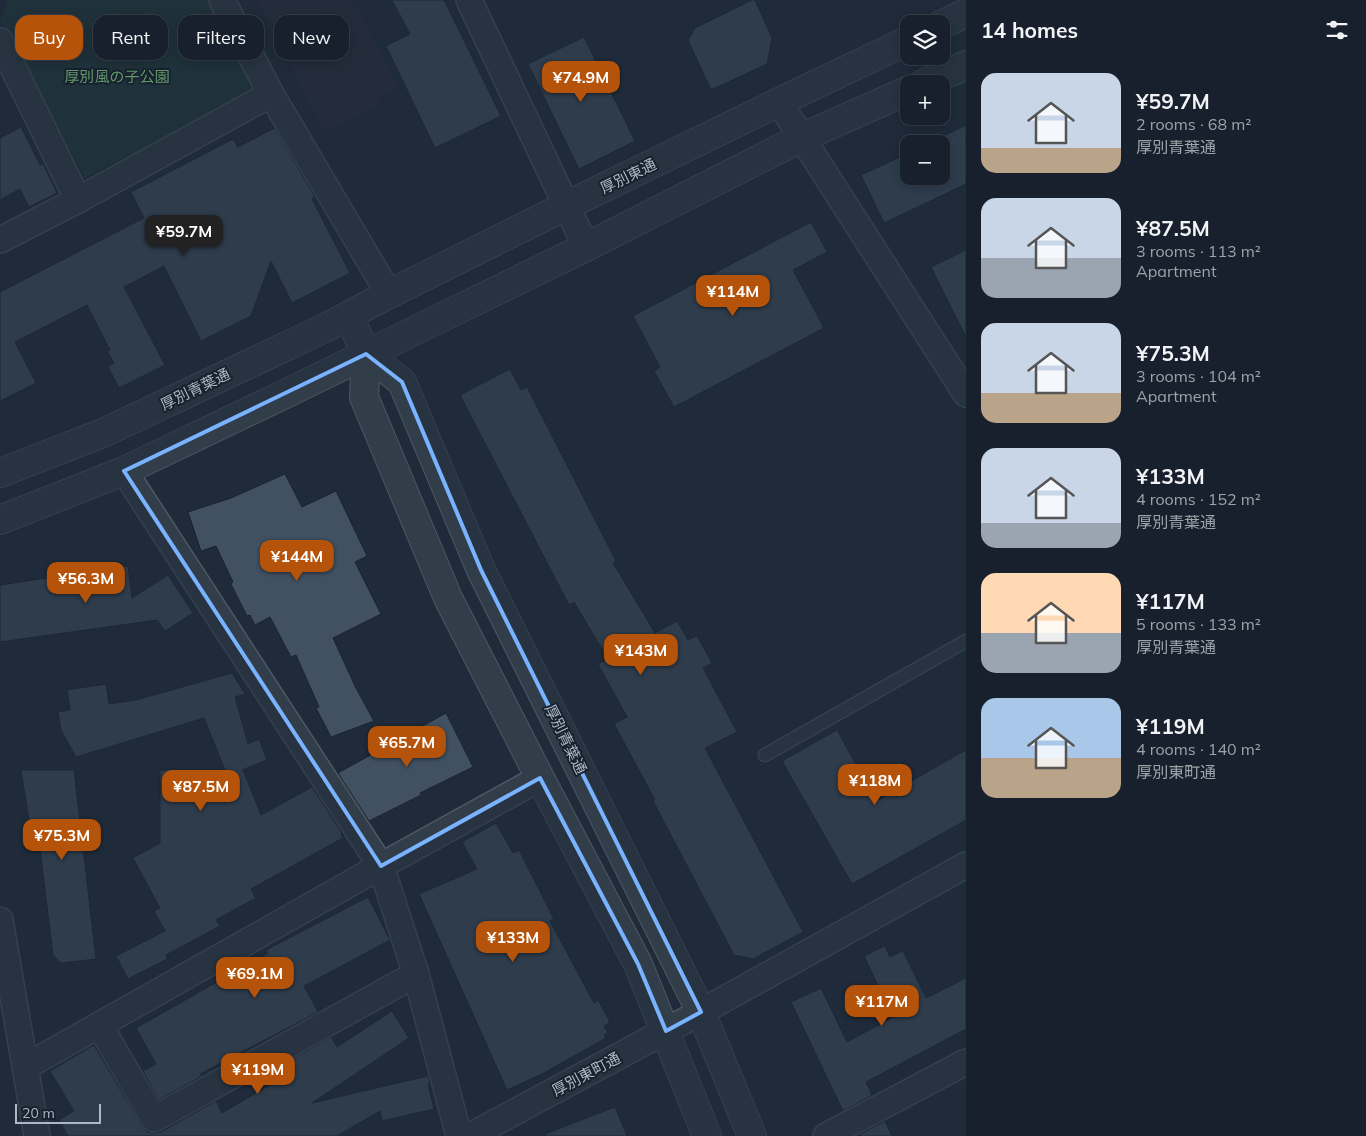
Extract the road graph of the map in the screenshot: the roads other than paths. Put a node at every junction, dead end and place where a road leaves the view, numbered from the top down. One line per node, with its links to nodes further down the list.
1 (222, 0): 9 (street)
2 (469, 0): 14 (street)
3 (966, 13): 4 (street)
4 (950, 21)
5 (0, 41): 13 (street)
6 (900, 44): 11 (street, 厚別東通)
7 (966, 65): 8 (street)
8 (943, 75)
9 (271, 94): 13 (street); 17 (street)
10 (900, 94): 12 (street)
11 (779, 102): 12 (street); 14 (street, 厚別東通)
12 (801, 138): 16 (street); 20 (street)
13 (78, 200): 15 (street)
14 (566, 206): 16 (street); 17 (street, 厚別東通)
15 (0, 240)
16 (586, 247): 19 (street)
17 (389, 294): 18 (street, 厚別東通)
18 (349, 316): 19 (street, 厚別青葉通); 22 (street, 厚別青葉通)
19 (366, 354): 21 (street); 26 (street, 厚別青葉通); 31 (street, 厚別青葉通)
20 (966, 394)
21 (124, 470): 23 (street); 28 (street)
22 (0, 474)
23 (0, 520)
24 (966, 641): 25 (lane)
25 (765, 755)
26 (540, 778): 28 (street); 33 (street, 厚別青葉通)
27 (966, 865): 31 (street, 厚別東町通)
28 (381, 866): 30 (street); 32 (street)
29 (1, 930): 35 (street)
30 (416, 974): 32 (street); 37 (street)
31 (701, 1012): 33 (street, 厚別東町通); 40 (street, 厚別青葉通)
32 (100, 1026): 35 (street)
33 (666, 1031): 38 (street, 厚別東町通); 39 (street, 厚別青葉通)
34 (966, 1062): 41 (street)
35 (25, 1067): 36 (street)
36 (36, 1136)
37 (459, 1136)
38 (470, 1136)
39 (707, 1136)
40 (752, 1136)
41 (826, 1136)

